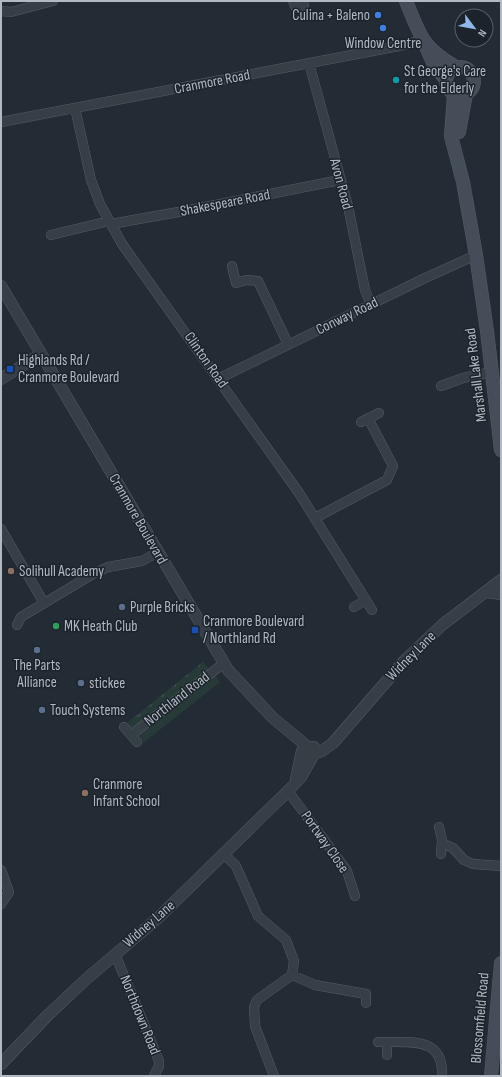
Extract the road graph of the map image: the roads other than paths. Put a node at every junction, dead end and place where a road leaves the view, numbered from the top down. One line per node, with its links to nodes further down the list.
1 (53, 1): 5 (street)
2 (293, 1): 4 (street)
3 (406, 1): 6 (main road, Marshall Lake Road)
4 (304, 5)
5 (1, 11)
6 (424, 43): 7 (street, Cranmore Road); 8 (main road, Marshall Lake Road); 9 (main road, Marshall Lake Road)
7 (309, 63): 11 (street, Cranmore Road); 13 (street, Avon Road)
8 (456, 67): 9 (main road); 10 (main road, Marshall Lake Road)
9 (446, 80): 10 (main road, Marshall Lake Road)
10 (460, 94): 16 (main road, Marshall Lake Road)
11 (75, 108): 12 (street, Cranmore Road); 14 (street, Clinton Road)
12 (1, 122)
13 (340, 180): 14 (street, Shakespeare Road); 19 (street, Avon Road)
14 (110, 222): 15 (street, Shakespeare Road); 24 (street, Clinton Road)
15 (51, 235)
16 (476, 255): 19 (street, Conway Road); 22 (main road, Marshall Lake Road)
17 (232, 266): 20 (street)
18 (1, 286): 21 (street, Cranmore Boulevard)
19 (371, 305): 20 (street, Conway Road)
20 (288, 344): 24 (street, Conway Road)
21 (41, 354): 23 (street); 30 (street, Cranmore Boulevard)
22 (492, 372): 25 (street); 27 (main road, Marshall Lake Road)
23 (1, 379)
24 (218, 379): 28 (street, Clinton Road)
25 (441, 386)
26 (379, 412): 28 (street)
27 (501, 450)
28 (316, 518): 34 (street, Clinton Road)
29 (1, 529): 35 (street)
30 (158, 552): 35 (street); 39 (street, Cranmore Boulevard)
31 (501, 580): 32 (street, Widney Lane)
32 (486, 592): 33 (street); 41 (street, Widney Lane)
33 (501, 594)
34 (366, 600): 36 (street); 37 (street, Clinton Road)
35 (44, 604): 38 (street)
36 (354, 607)
37 (372, 610)
38 (17, 625)
39 (224, 663): 40 (street, Northland Road); 41 (street, Cranmore Boulevard)
40 (124, 727)
41 (308, 753): 42 (street, Widney Lane)
42 (292, 787): 45 (street, Widney Lane); 49 (street, Portway Close)
43 (439, 827): 44 (street)
44 (442, 843): 46 (street); 47 (street)
45 (223, 853): 51 (street, Widney Lane); 53 (street)
46 (441, 854)
47 (501, 866)
48 (1, 870): 50 (street)
49 (355, 896)
50 (1, 904)
51 (115, 954): 56 (street, Widney Lane); 57 (street, Northdown Road)
52 (501, 963): 60 (main road, Blossomfield Road)
53 (292, 975): 54 (street); 58 (street)
54 (366, 1004)
55 (387, 1055): 59 (street)
56 (2, 1062)
57 (154, 1076)
58 (274, 1076)
59 (442, 1076)
60 (491, 1076)

